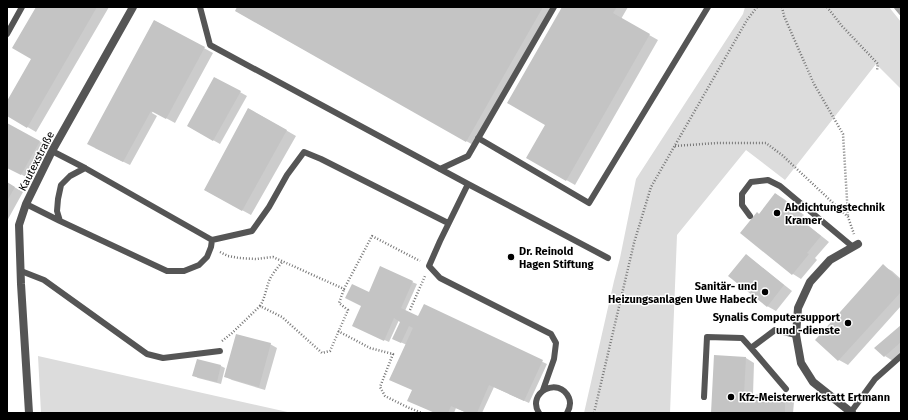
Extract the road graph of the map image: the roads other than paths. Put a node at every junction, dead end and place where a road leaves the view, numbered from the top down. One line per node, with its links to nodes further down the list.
1 (22, 7): 6 (lane)
2 (133, 7): 8 (street, Kautexstraße)
3 (200, 7): 10 (lane)
4 (554, 7): 7 (lane)
5 (708, 7): 7 (lane)
6 (7, 34)
7 (478, 138): 10 (lane)
8 (52, 152): 9 (lane); 12 (street, Kautexstraße)
9 (85, 168): 14 (lane); 16 (lane)
10 (440, 169): 11 (lane)
11 (468, 184): 15 (lane); 18 (lane)
12 (26, 204): 14 (lane); 19 (street, Kautexstraße)
13 (750, 216): 17 (lane)
14 (60, 221): 16 (lane)
15 (448, 223): 16 (lane); 25 (lane)
16 (212, 240)
17 (856, 245): 20 (street)
18 (608, 258)
19 (21, 271): 22 (lane); 28 (street, Kautexstraße)
20 (796, 334): 21 (lane); 27 (street)
21 (751, 348): 24 (lane); 26 (lane)
22 (220, 351)
23 (901, 356): 27 (lane)
24 (786, 389)
25 (543, 390): 29 (lane); 30 (lane)
26 (704, 398)
27 (851, 412)
28 (29, 413)
29 (539, 413)
30 (567, 413)

